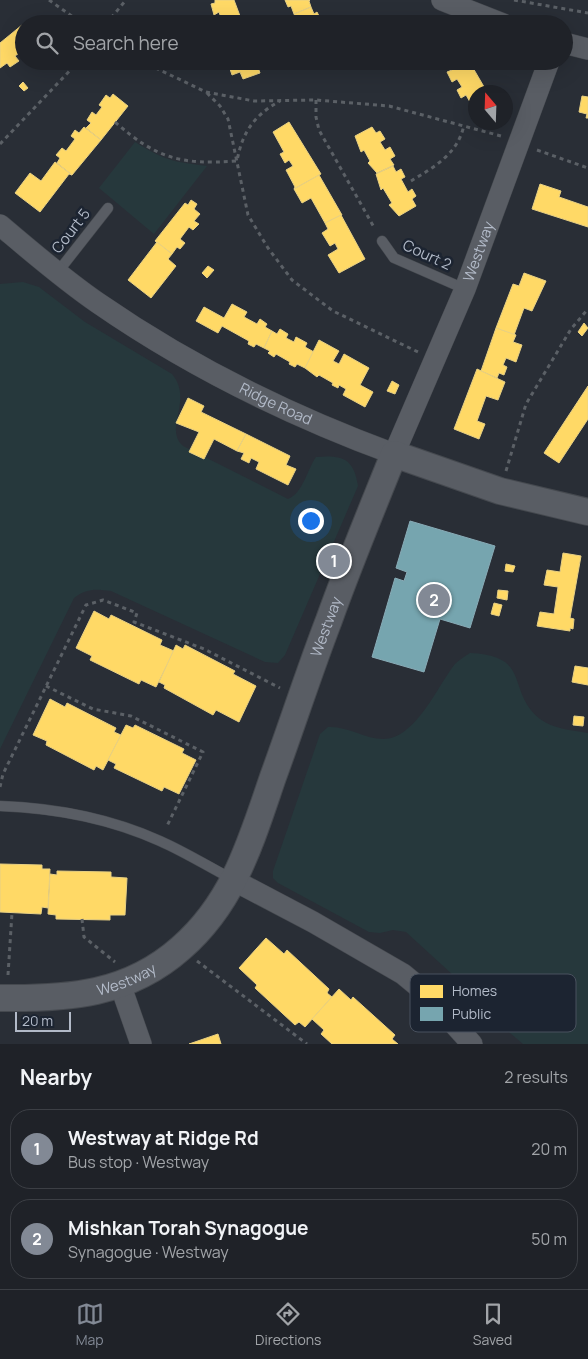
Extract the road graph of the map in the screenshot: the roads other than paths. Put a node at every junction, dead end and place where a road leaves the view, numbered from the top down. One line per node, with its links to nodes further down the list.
1 (442, 0): 2 (street)
2 (481, 15)
3 (573, 45): 4 (street)
4 (588, 49)
5 (546, 70): 10 (street, Westway)
6 (108, 208): 9 (lane, Court 5)
7 (0, 225): 9 (street, Ridge Road)
8 (382, 241): 10 (lane, Court 2)
9 (58, 273): 11 (street, Ridge Road)
10 (465, 289): 11 (street, Westway)
11 (394, 454): 12 (street, Ridge Road); 14 (street, Westway)
12 (588, 512)
13 (0, 806): 14 (lane)
14 (234, 881): 15 (street, Westway); 16 (street)
15 (117, 973): 17 (street, Westway); 19 (street)
16 (410, 980)
17 (4, 987)
18 (461, 1032): 20 (street)
19 (141, 1044)
20 (472, 1044)

